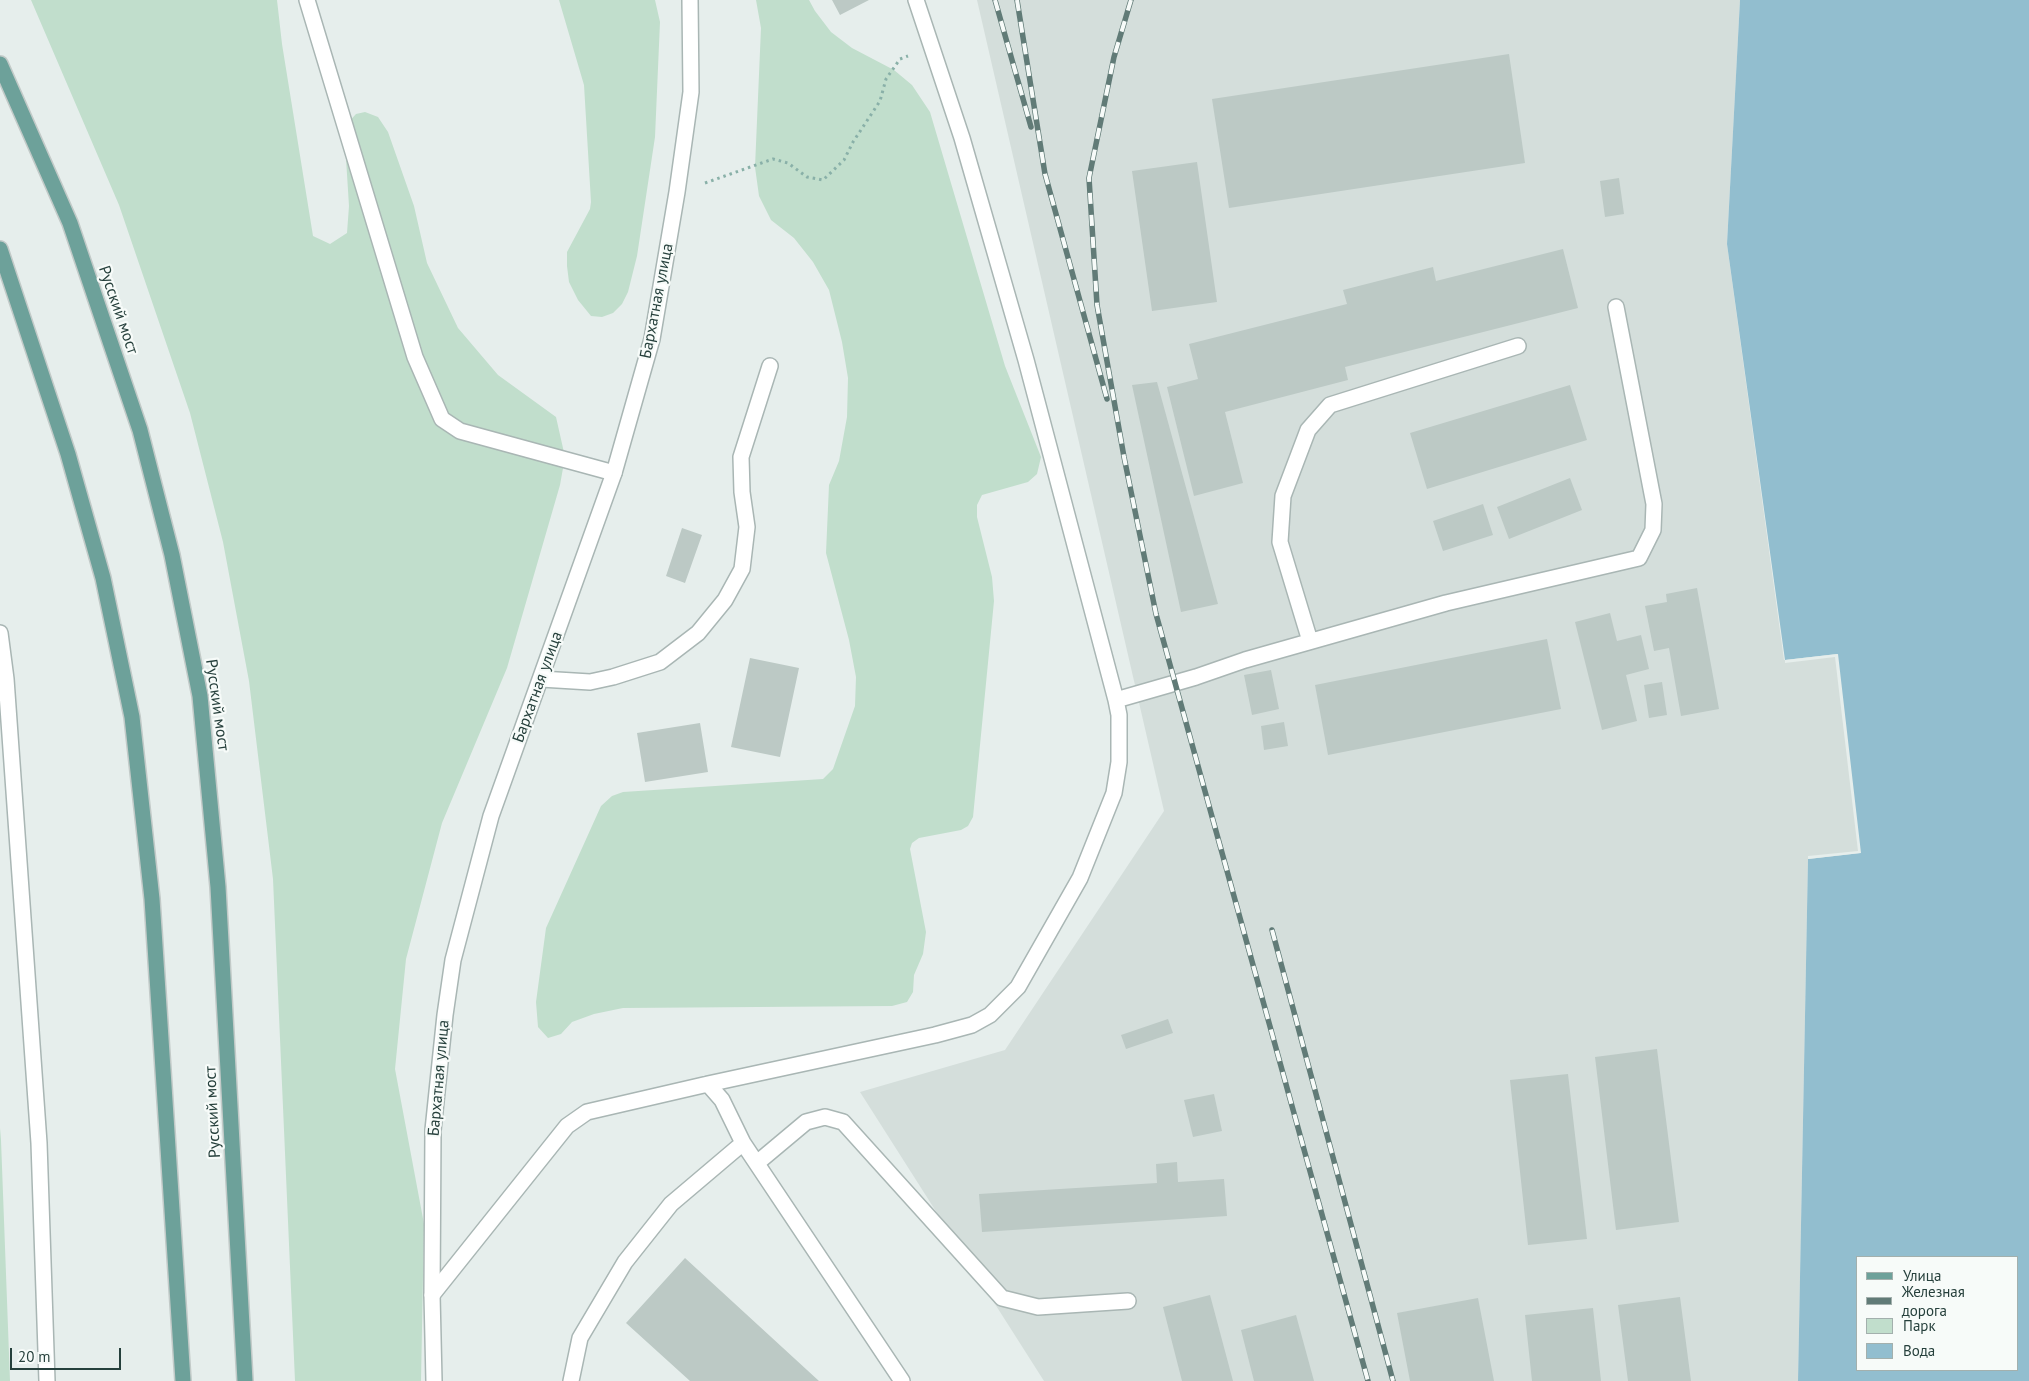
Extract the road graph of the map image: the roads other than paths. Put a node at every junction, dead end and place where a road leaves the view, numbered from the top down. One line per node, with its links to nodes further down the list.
1 (307, 0): 9 (street)
2 (690, 0): 9 (street, Бархатная улица)
3 (916, 0): 13 (street)
4 (0, 64): 21 (main road, Русский мост)
5 (0, 250): 20 (main road)
6 (1616, 307): 11 (street)
7 (1518, 346): 11 (street)
8 (770, 366): 12 (street)
9 (614, 473): 12 (street, Бархатная улица)
10 (0, 633): 19 (street)
11 (1310, 641): 13 (street)
12 (540, 680): 17 (street, Бархатная улица)
13 (1116, 700): 14 (street)
14 (708, 1084): 15 (street); 17 (street)
15 (743, 1143): 16 (street); 23 (street)
16 (757, 1163): 18 (street); 24 (street)
17 (432, 1295): 22 (street, Бархатная улица)
18 (1128, 1301)
19 (47, 1381)
20 (183, 1381)
21 (245, 1381)
22 (434, 1381)
23 (571, 1381)
24 (902, 1381)

